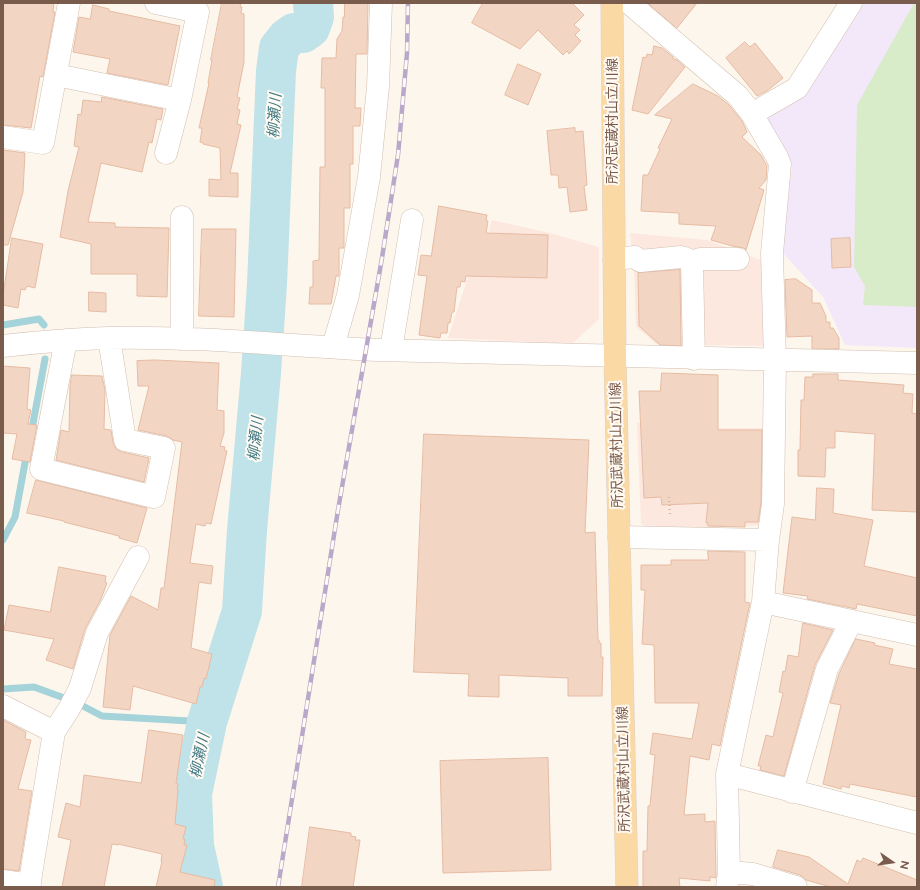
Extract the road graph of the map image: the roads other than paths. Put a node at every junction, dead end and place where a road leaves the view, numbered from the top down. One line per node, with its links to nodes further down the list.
1 (69, 3): 7 (street)
2 (156, 3): 8 (street)
3 (381, 3): 21 (street)
4 (612, 3): 14 (main road, 所沢武蔵村山立川線)
5 (629, 3): 9 (street)
6 (851, 3): 9 (street)
7 (56, 75): 8 (street); 10 (street)
8 (180, 100): 11 (street)
9 (752, 114): 25 (street)
10 (3, 137)
11 (166, 153)
12 (182, 217): 18 (street)
13 (412, 220): 22 (street)
14 (614, 259): 16 (street); 23 (main road, 所沢武蔵村山立川線)
15 (738, 259): 16 (street)
16 (692, 264): 24 (street)
17 (109, 338): 18 (street); 19 (street); 19 (street)
18 (182, 339): 21 (street)
19 (66, 340): 20 (street)
20 (3, 346)
21 (333, 347): 22 (street)
22 (391, 350): 23 (street)
23 (615, 358): 24 (street); 27 (main road, 所沢武蔵村山立川線)
24 (694, 359): 25 (street)
25 (775, 361): 26 (street); 28 (street)
26 (917, 363)
27 (619, 537): 28 (street); 41 (main road, 所沢武蔵村山立川線)
28 (768, 540): 30 (street)
29 (138, 557): 34 (street)
30 (763, 602): 31 (street); 35 (street)
31 (851, 622): 32 (street); 36 (street)
32 (917, 635)
33 (3, 706): 34 (street)
34 (54, 732): 40 (street)
35 (727, 774): 36 (street); 38 (street)
36 (792, 792): 37 (street)
37 (917, 823)
38 (728, 880): 42 (street)
39 (3, 881): 40 (street)
40 (30, 886)
41 (627, 887)
42 (796, 887)

